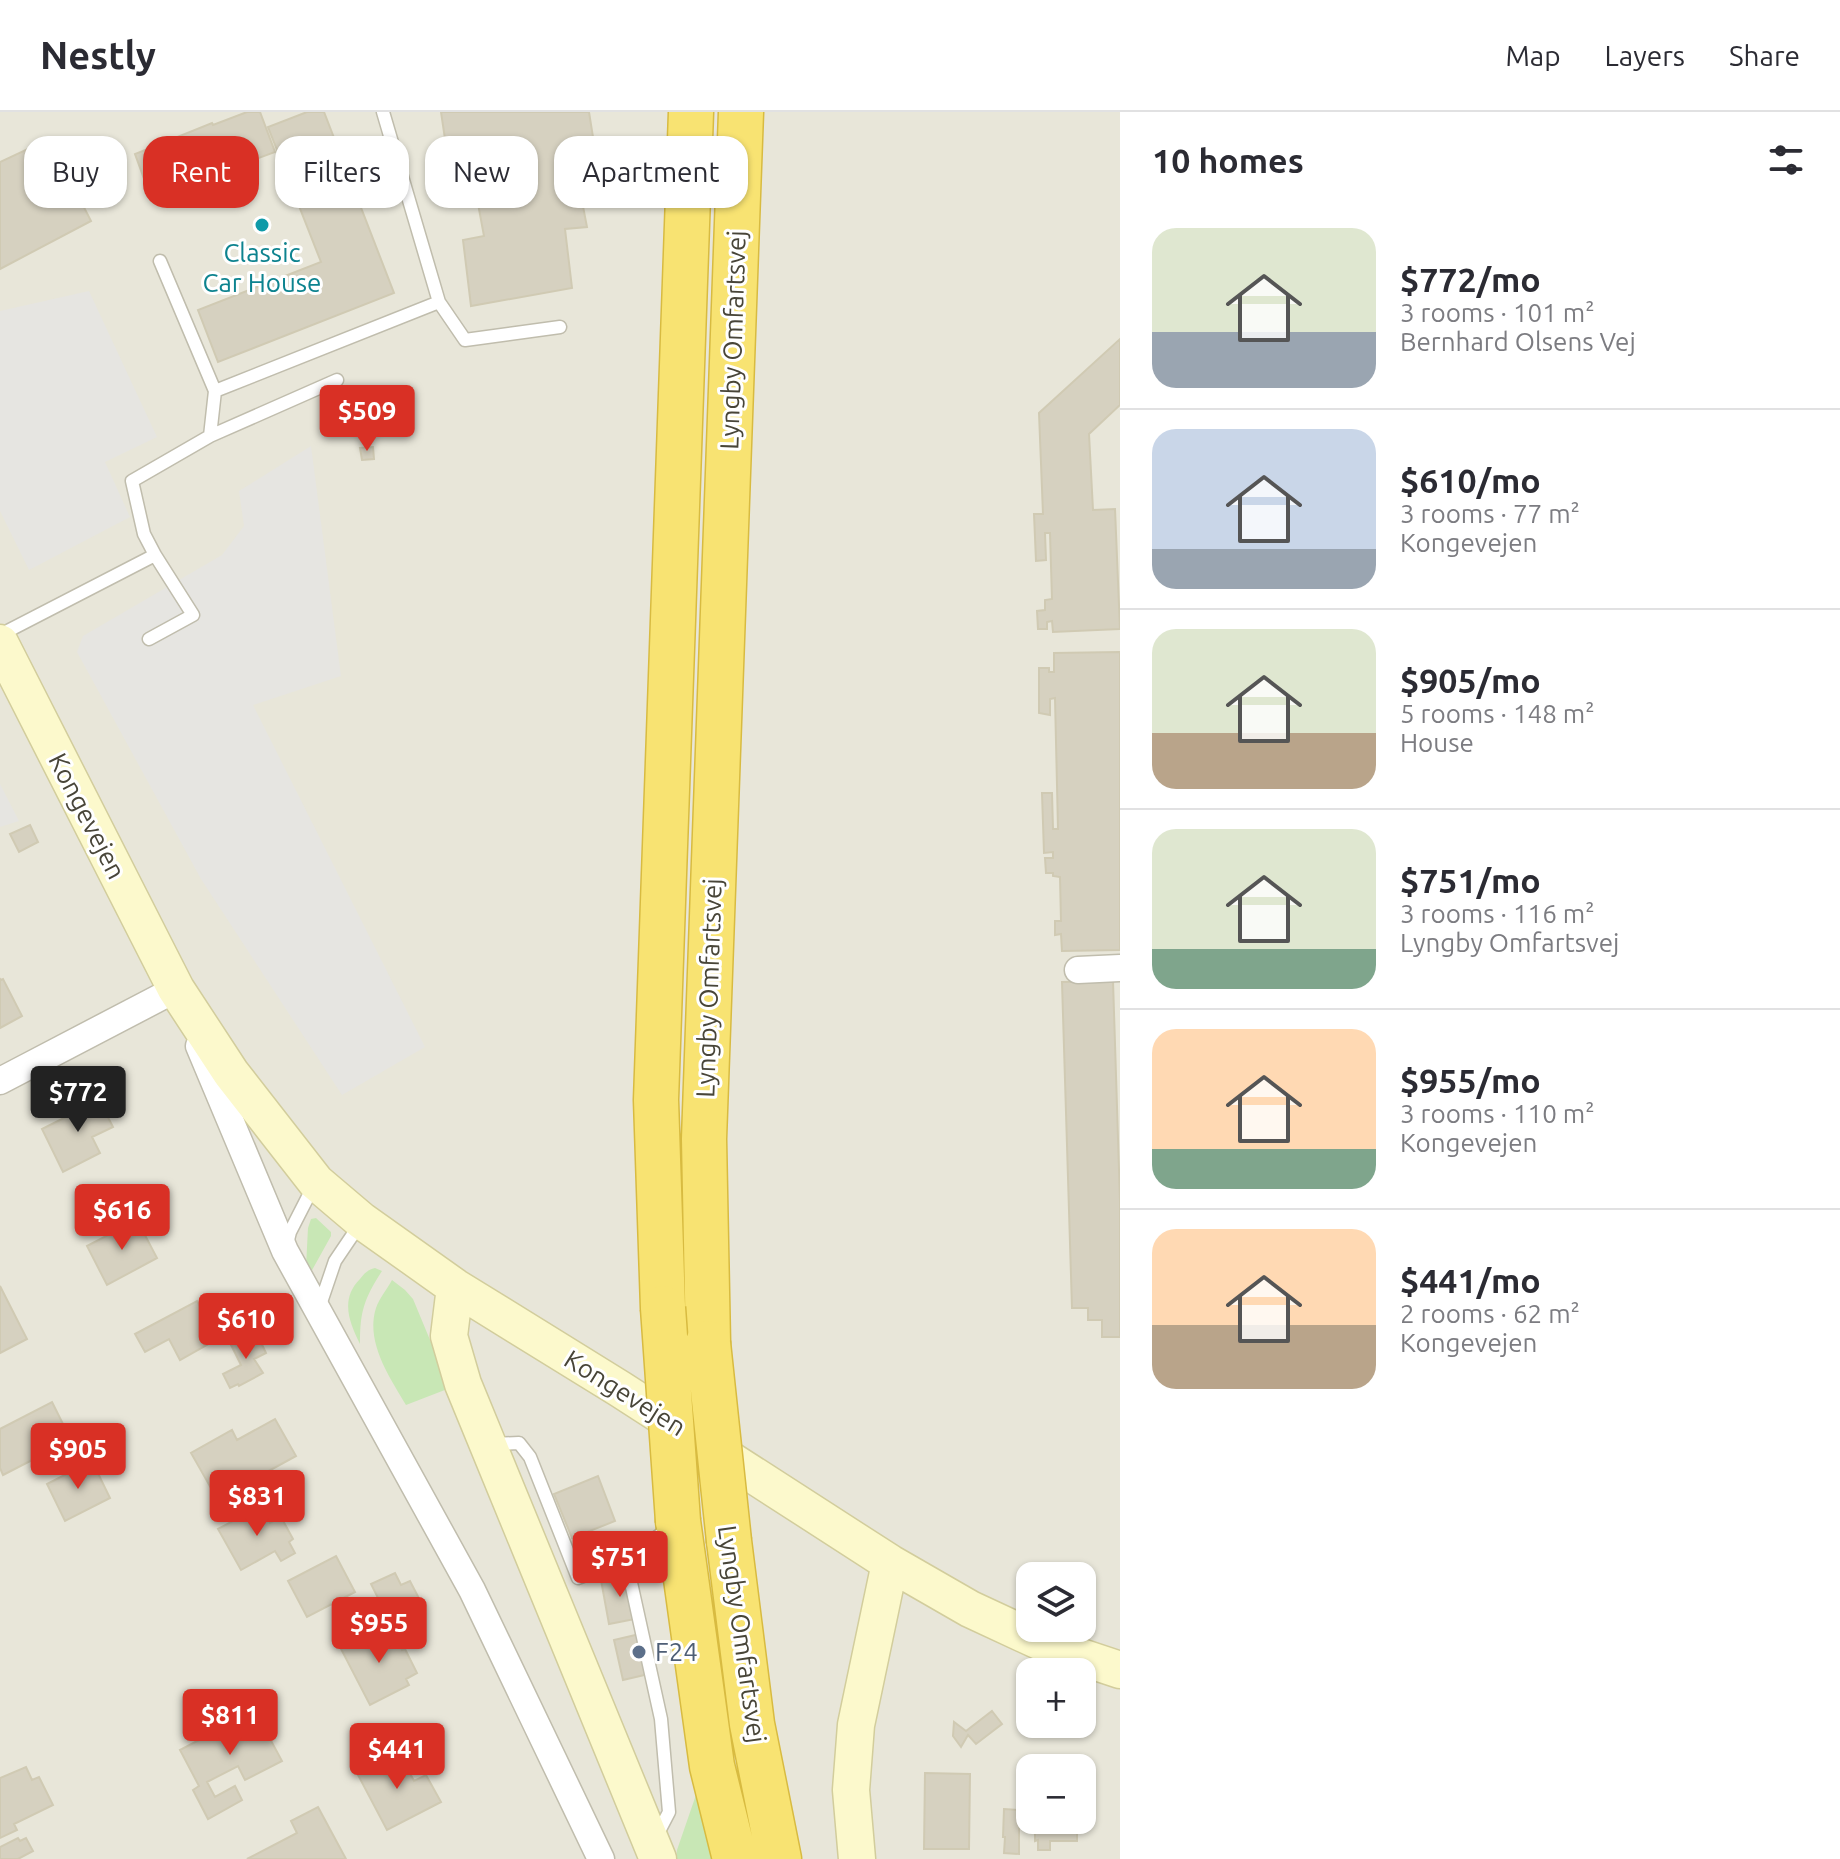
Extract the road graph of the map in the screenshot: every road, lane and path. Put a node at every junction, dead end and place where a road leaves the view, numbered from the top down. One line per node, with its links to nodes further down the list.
1 (383, 112): 5 (lane)
2 (691, 112): 24 (highway, Lyngby Omfartsvej, bridge)
3 (741, 112): 31 (highway, Lyngby Omfartsvej, bridge)
4 (160, 261): 8 (lane)
5 (439, 302): 6 (lane); 8 (lane)
6 (560, 327)
7 (337, 380): 9 (lane)
8 (215, 391): 9 (lane)
9 (210, 436): 10 (lane)
10 (155, 555): 11 (lane); 12 (lane)
11 (0, 635)
12 (149, 639)
13 (0, 643): 16 (street, Kongevejen)
14 (1120, 968): 15 (street)
15 (1078, 970)
16 (176, 989): 17 (street); 18 (street, Kongevejen); 20 (street, Kongevejen)
17 (0, 1081)
18 (316, 1182): 19 (street, Kongevejen); 20 (lane)
19 (362, 1221): 21 (street, Kongevejen); 22 (lane)
20 (285, 1251): 22 (street, Kongevejen)
21 (455, 1287): 23 (street); 26 (street, Kongevejen)
22 (318, 1311): 29 (street, Kongevejen)
23 (487, 1444): 25 (lane); 28 (street)
24 (678, 1521): 25 (lane); 30 (highway, Lyngby Omfartsvej)
25 (626, 1560): 28 (lane)
26 (890, 1563): 27 (street, Kongevejen); 32 (street)
27 (1120, 1670)
28 (655, 1851)
29 (601, 1859)
30 (735, 1859)
31 (779, 1859)
32 (857, 1859)

